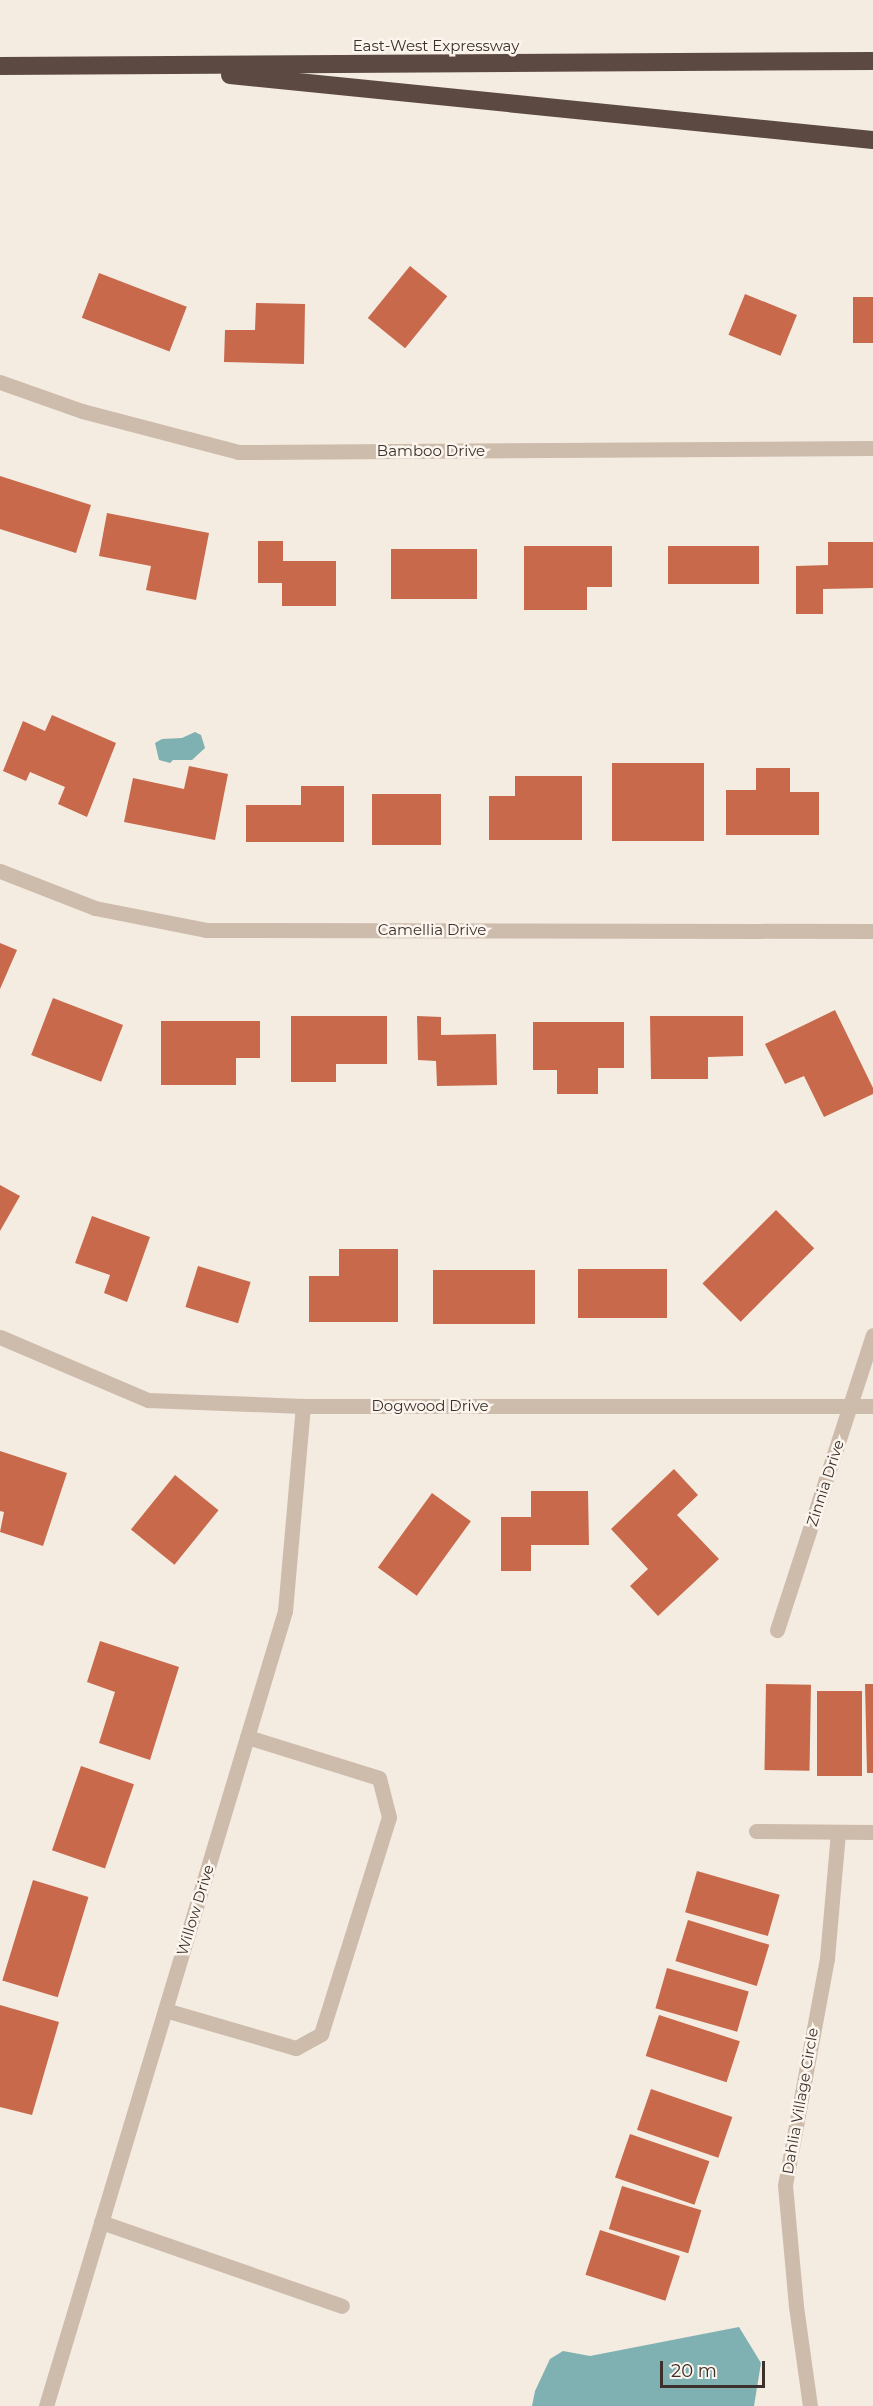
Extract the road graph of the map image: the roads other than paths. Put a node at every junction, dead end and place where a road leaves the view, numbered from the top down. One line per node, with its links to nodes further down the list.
1 (873, 61): 3 (highway, East-West Expressway)
2 (0, 66): 3 (highway, East-West Expressway)
3 (137, 66): 4 (highway)
4 (873, 140)
5 (0, 382): 6 (street, Bamboo Drive)
6 (873, 448)
7 (0, 871): 8 (street, Camellia Drive)
8 (873, 931)
9 (873, 1335): 12 (street, Zinnia Drive)
10 (0, 1337): 11 (street, Dogwood Drive)
11 (303, 1406): 12 (street, Dogwood Drive); 15 (street, Willow Drive)
12 (850, 1406): 13 (street, Dogwood Drive); 14 (street, Zinnia Drive)
13 (873, 1406)
14 (777, 1630)
15 (247, 1737): 19 (street, Willow Drive); 19 (street)
16 (756, 1831): 17 (street)
17 (838, 1832): 18 (street); 23 (street, Dahlia Village Circle)
18 (873, 1832)
19 (165, 2010): 20 (street, Willow Drive)
20 (101, 2222): 21 (street); 22 (street, Willow Drive)
21 (342, 2306)
22 (46, 2406)
23 (810, 2406)

